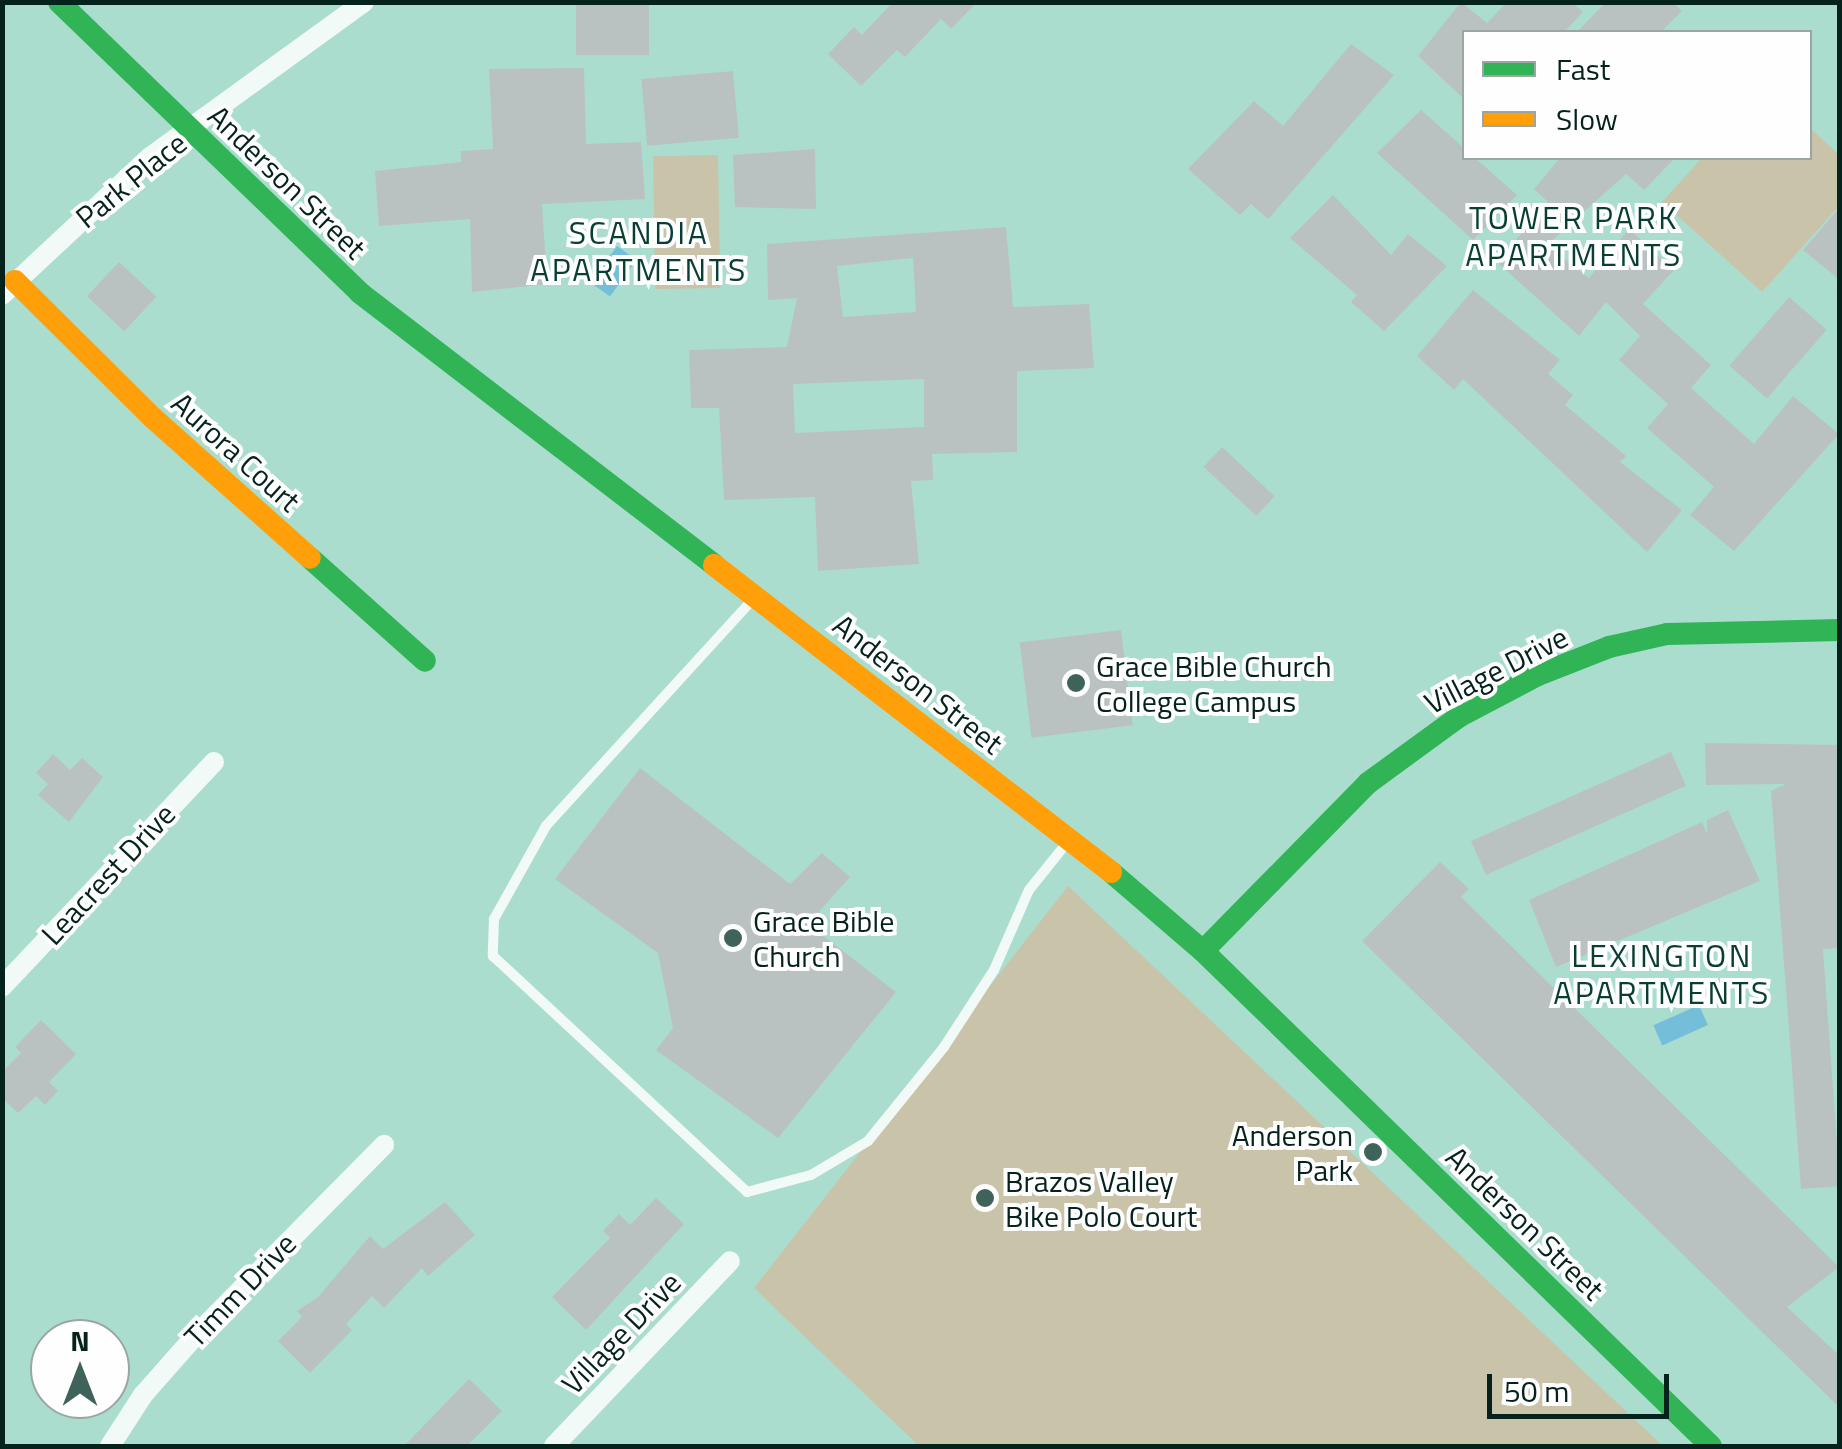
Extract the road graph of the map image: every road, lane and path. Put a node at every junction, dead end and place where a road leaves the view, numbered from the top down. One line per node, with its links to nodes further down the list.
1 (364, 2): 3 (street, Park Place)
2 (72, 7): 3 (street, Anderson Street)
3 (191, 132): 4 (street, Park Place); 5 (street, Anderson Street)
4 (9, 288): 7 (street, Aurora Court)
5 (756, 596): 9 (street, Anderson Street); 9 (lane)
6 (1840, 630): 10 (street, Village Drive)
7 (425, 660)
8 (214, 762): 11 (street, Leacrest Drive)
9 (1070, 838): 10 (street, Anderson Street)
10 (1203, 951): 16 (street, Anderson Street)
11 (2, 987)
12 (384, 1145): 14 (street, Timm Drive)
13 (730, 1261): 15 (street, Village Drive)
14 (110, 1446)
15 (554, 1446)
16 (1712, 1446)

